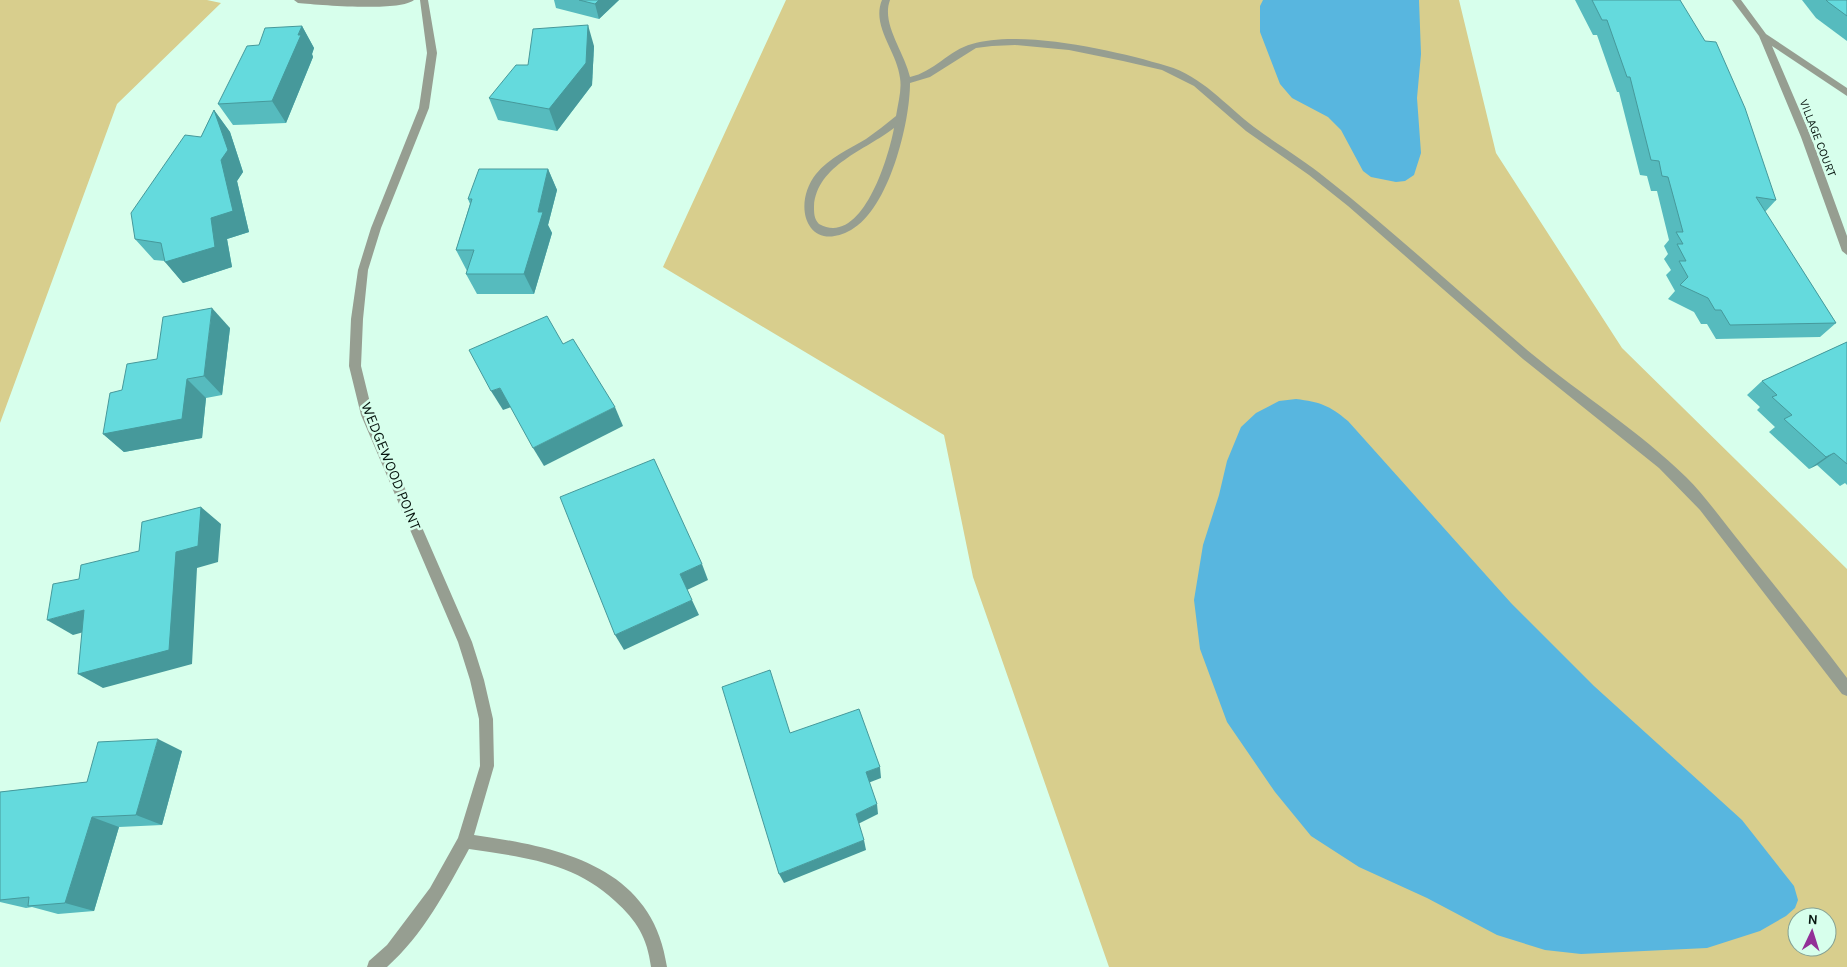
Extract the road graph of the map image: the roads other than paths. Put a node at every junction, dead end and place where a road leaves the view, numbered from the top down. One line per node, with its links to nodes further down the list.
1 (298, 0): 2 (street)
2 (410, 0)
3 (424, 0): 12 (street, WEDGEWOOD POINT)
4 (886, 0): 7 (street)
5 (1736, 0): 6 (street, VILLAGE COURT)
6 (1763, 36): 8 (street, VILLAGE COURT); 10 (street, VILLAGE COURT)
7 (906, 81): 9 (street); 11 (street)
8 (1847, 93)
9 (901, 117): 9 (street)
10 (1847, 250)
11 (1847, 689)
12 (465, 841): 13 (street, WEDGEWOOD POINT); 14 (street)
13 (375, 967)
14 (659, 967)

